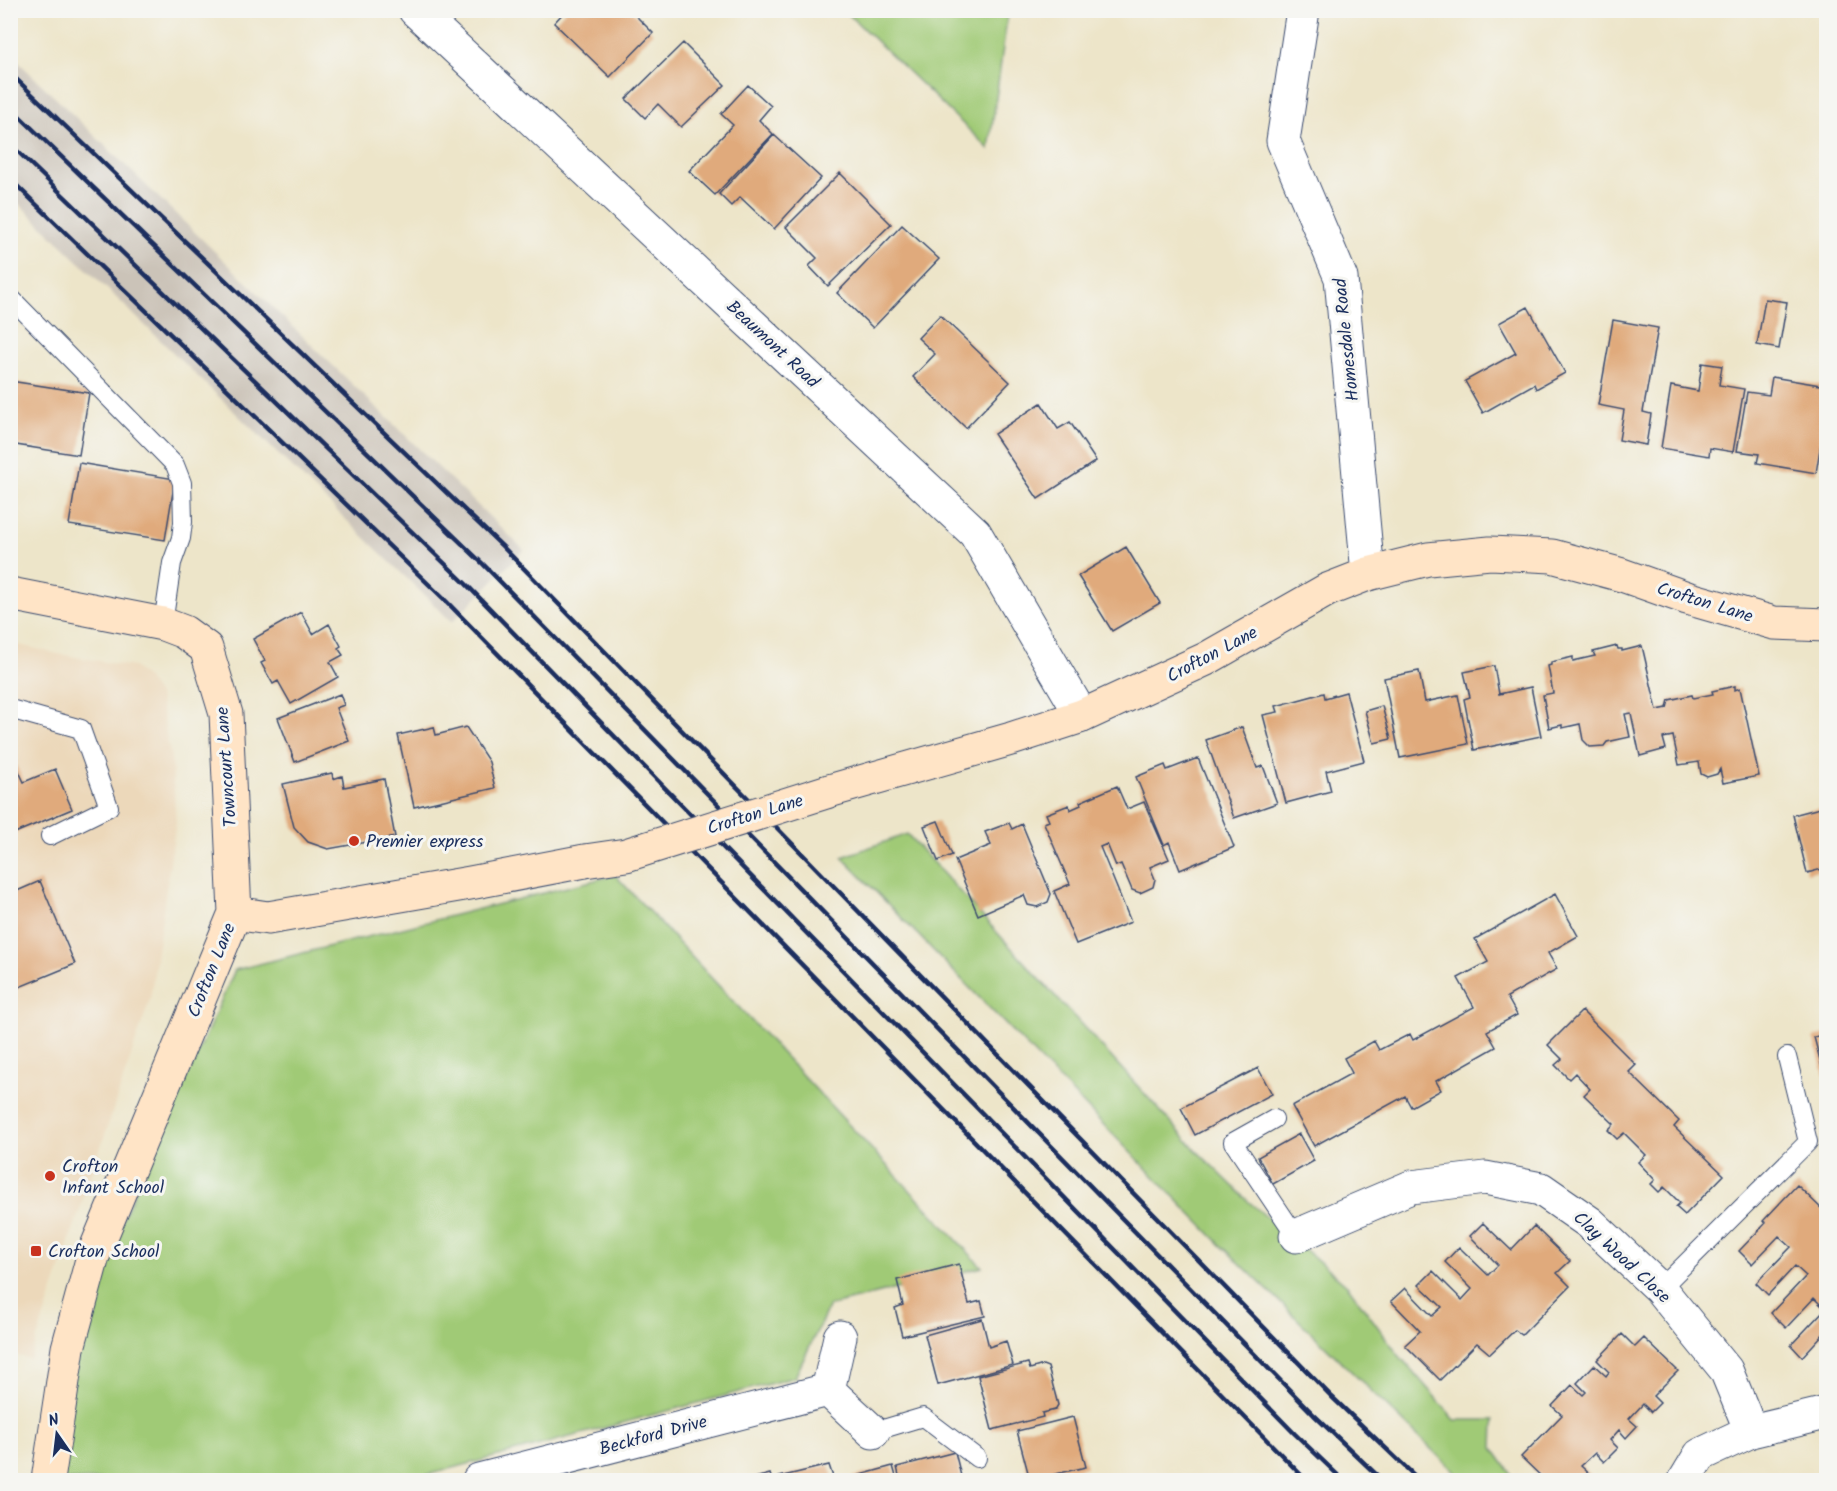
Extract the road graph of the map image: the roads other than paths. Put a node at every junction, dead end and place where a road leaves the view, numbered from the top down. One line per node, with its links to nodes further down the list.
1 (415, 10): 9 (street, Beaumont Road)
2 (1303, 10): 4 (street, Homesdale Road)
3 (10, 297): 6 (lane)
4 (1368, 574): 7 (street, Crofton Lane); 9 (street, Crofton Lane)
5 (10, 594): 6 (street, Towncourt Lane)
6 (163, 624): 11 (street, Towncourt Lane)
7 (1827, 625)
8 (10, 709): 10 (lane)
9 (1082, 716): 11 (street, Crofton Lane, bridge)
10 (50, 836)
11 (235, 913): 22 (street, Crofton Lane)
12 (1787, 1057): 15 (lane)
13 (1274, 1119): 14 (lane)
14 (1296, 1236): 15 (street, Clay Wood Close)
15 (1660, 1289): 19 (street, Clay Wood Close)
16 (840, 1337): 17 (street)
17 (828, 1390): 20 (street); 23 (street, Beckford Drive)
18 (1827, 1413): 19 (street)
19 (1751, 1431): 24 (street)
20 (873, 1432): 21 (lane)
21 (977, 1458)
22 (48, 1480)
23 (479, 1480)
24 (1685, 1480)

